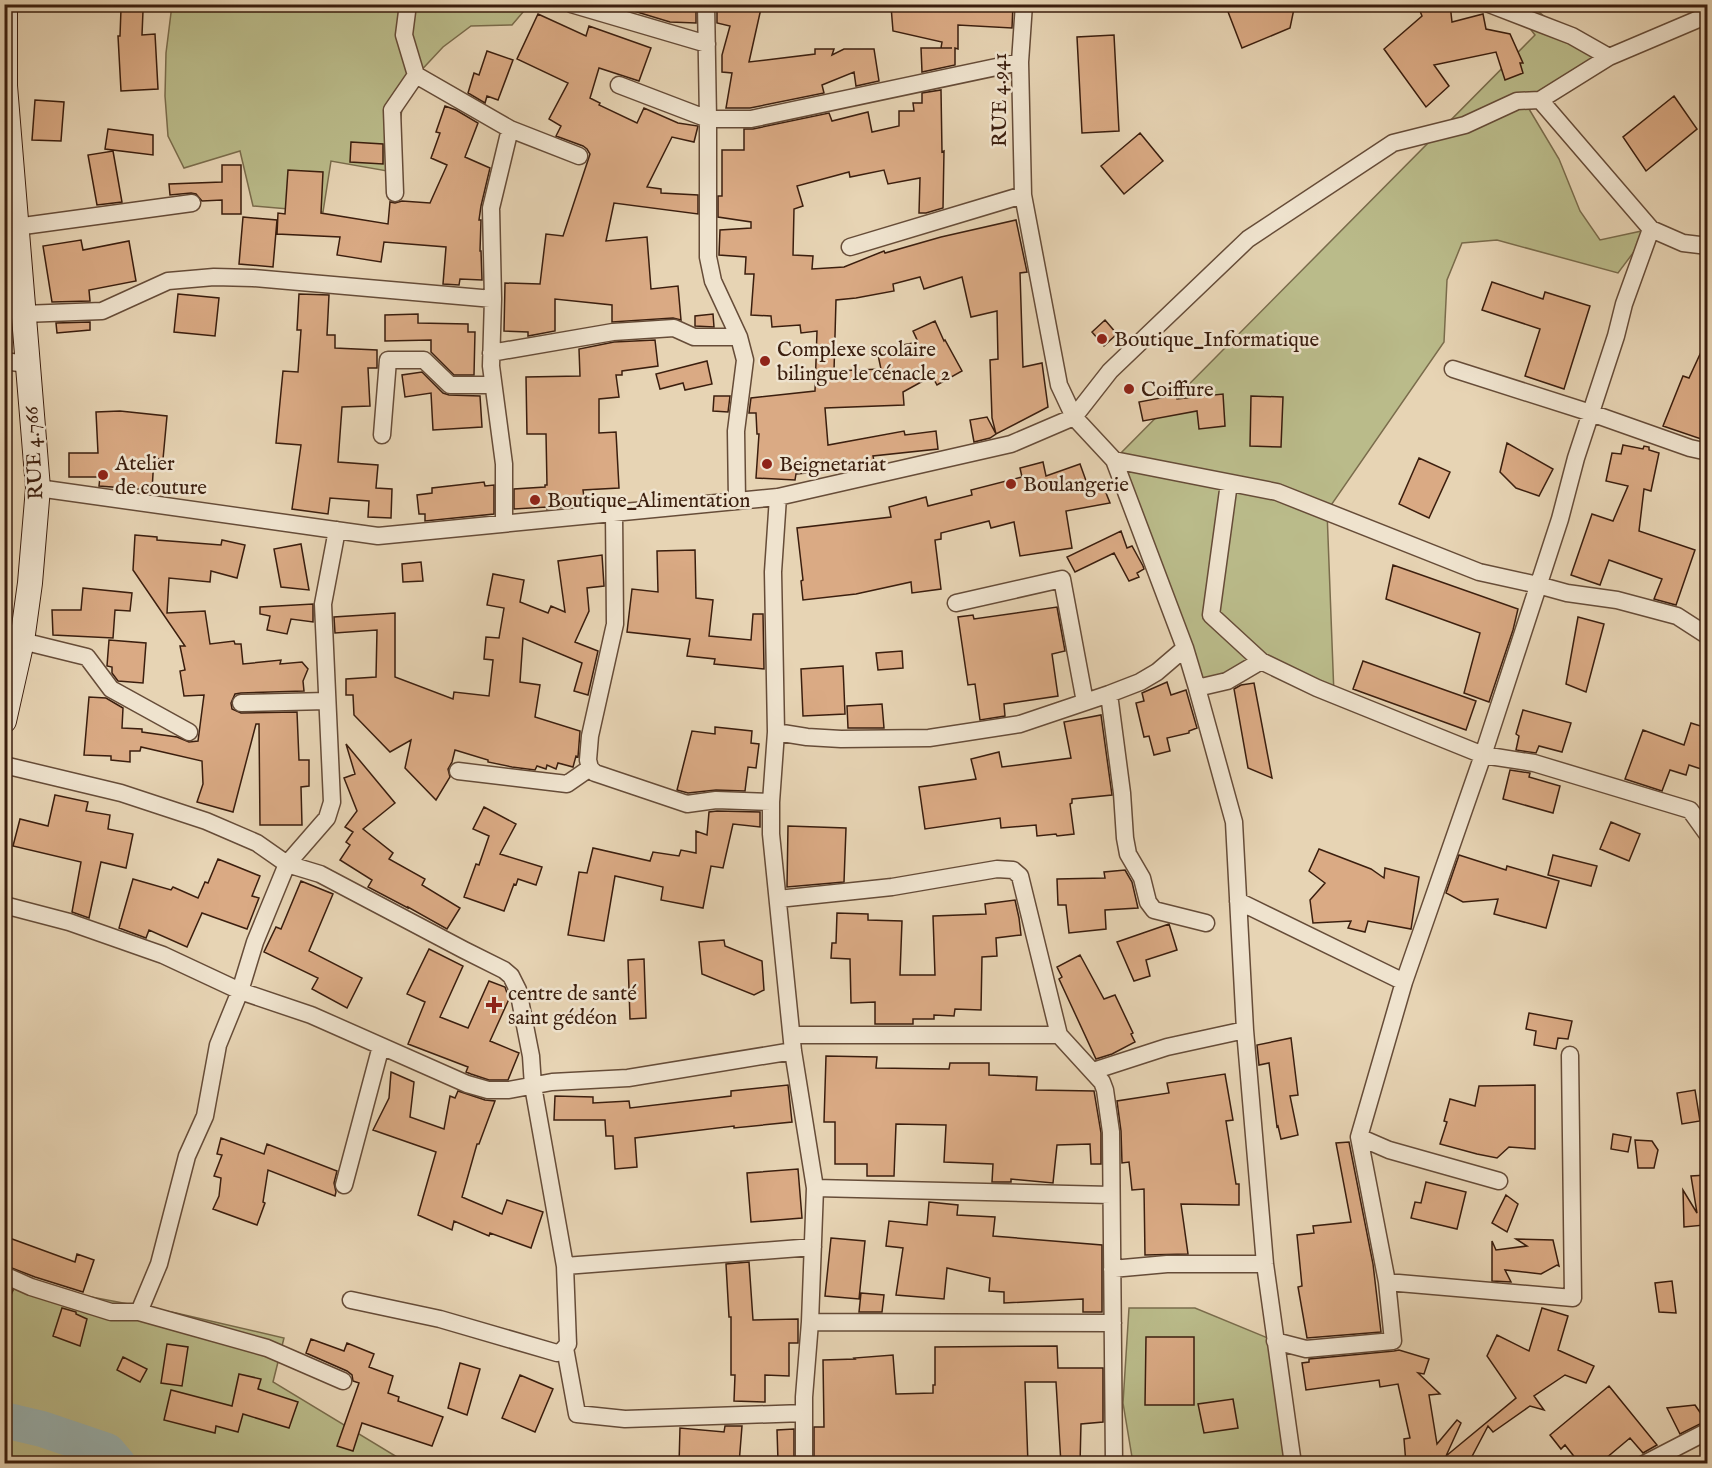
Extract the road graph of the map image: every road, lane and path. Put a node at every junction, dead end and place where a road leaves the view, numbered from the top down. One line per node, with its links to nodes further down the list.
1 (5, 4): 13 (street, RUE 4.766)
2 (408, 4): 11 (street)
3 (571, 4): 8 (street)
4 (706, 4): 8 (street)
5 (1024, 4): 10 (street, RUE 4.941)
6 (1489, 4): 9 (street)
7 (1707, 15): 9 (street)
8 (707, 44): 15 (street)
9 (1609, 57): 14 (street)
10 (1020, 62): 15 (street); 19 (street, RUE 4.941)
11 (416, 75): 16 (street); 18 (street)
12 (619, 85): 15 (street)
13 (5, 86): 21 (street, RUE 4.766)
14 (1540, 100): 22 (street); 33 (street)
15 (708, 119): 27 (street)
16 (510, 129): 17 (street); 25 (street)
17 (579, 156)
18 (394, 193)
19 (1023, 195): 24 (street); 33 (street, RUE 4.941)
20 (192, 203): 21 (street)
21 (16, 227): 26 (street, RUE 4.766)
22 (1651, 229): 23 (street); 32 (street)
23 (1707, 246)
24 (850, 248)
25 (493, 298): 26 (street); 28 (street)
26 (23, 314): 29 (street, RUE 4.766)
27 (739, 337): 28 (street); 40 (street)
28 (491, 353): 31 (street)
29 (16, 362): 38 (street, RUE 4.766)
30 (1453, 369): 32 (street)
31 (493, 385): 34 (street); 42 (street)
32 (1591, 412): 35 (street); 44 (street)
33 (1074, 417): 36 (street, RUE 4.941); 39 (street)
34 (382, 435)
35 (1707, 452)
36 (1114, 460): 37 (street); 48 (street)
37 (1229, 483): 44 (street); 49 (street)
38 (38, 488): 43 (street); 47 (street, RUE 4.766)
39 (778, 497): 40 (street); 57 (street)
40 (737, 501): 41 (street)
41 (614, 513): 42 (street); 60 (street)
42 (504, 524): 43 (street)
43 (338, 530): 52 (street)
44 (1538, 585): 46 (street); 58 (street)
45 (956, 603): 53 (street)
46 (1707, 636)
47 (22, 641): 55 (street, RUE 4.766); 56 (street)
48 (1185, 648): 50 (street); 51 (street)
49 (1261, 661): 50 (street); 58 (street)
50 (1197, 688): 66 (street)
51 (1109, 694): 53 (street); 68 (street)
52 (327, 701): 54 (street); 64 (street)
53 (1085, 702): 57 (street)
54 (241, 703)
55 (4, 721)
56 (189, 732)
57 (776, 732): 62 (street)
58 (1483, 755): 63 (street); 69 (street)
59 (4, 765): 64 (street)
60 (590, 768): 61 (street); 62 (street)
61 (458, 771)
62 (771, 802): 65 (street)
63 (1707, 835)
64 (287, 864): 70 (street); 77 (street)
65 (778, 899): 72 (street); 73 (street)
66 (1238, 901): 69 (street); 71 (street)
67 (4, 905): 70 (street)
68 (1206, 923)
69 (1404, 982): 78 (street)
70 (240, 991): 74 (street); 90 (street)
71 (1245, 1030): 76 (street); 84 (street)
72 (1059, 1035): 73 (street); 76 (street)
73 (793, 1043): 77 (street); 81 (street)
74 (381, 1046): 77 (street); 80 (street)
75 (1570, 1055): 88 (street)
76 (1093, 1071): 82 (street)
77 (533, 1086): 85 (street)
78 (1359, 1137): 79 (street); 88 (street)
79 (1499, 1181)
80 (344, 1185)
81 (815, 1188): 82 (street); 83 (street)
82 (1112, 1196): 86 (street)
83 (813, 1247): 85 (street); 91 (street)
84 (1265, 1264): 86 (street); 93 (street)
85 (565, 1266): 94 (street)
86 (1112, 1269): 92 (street)
87 (4, 1275): 90 (street)
88 (1387, 1282): 93 (street)
89 (351, 1300): 94 (street)
90 (139, 1312): 95 (street)
91 (810, 1322): 92 (street); 96 (street)
92 (1113, 1323): 99 (street)
93 (1275, 1341): 100 (street)
94 (565, 1348): 96 (street)
95 (343, 1381)
96 (804, 1413): 98 (street)
97 (1707, 1431): 101 (street)
98 (804, 1464)
99 (1114, 1464)
100 (1293, 1464)
101 (1644, 1464)

